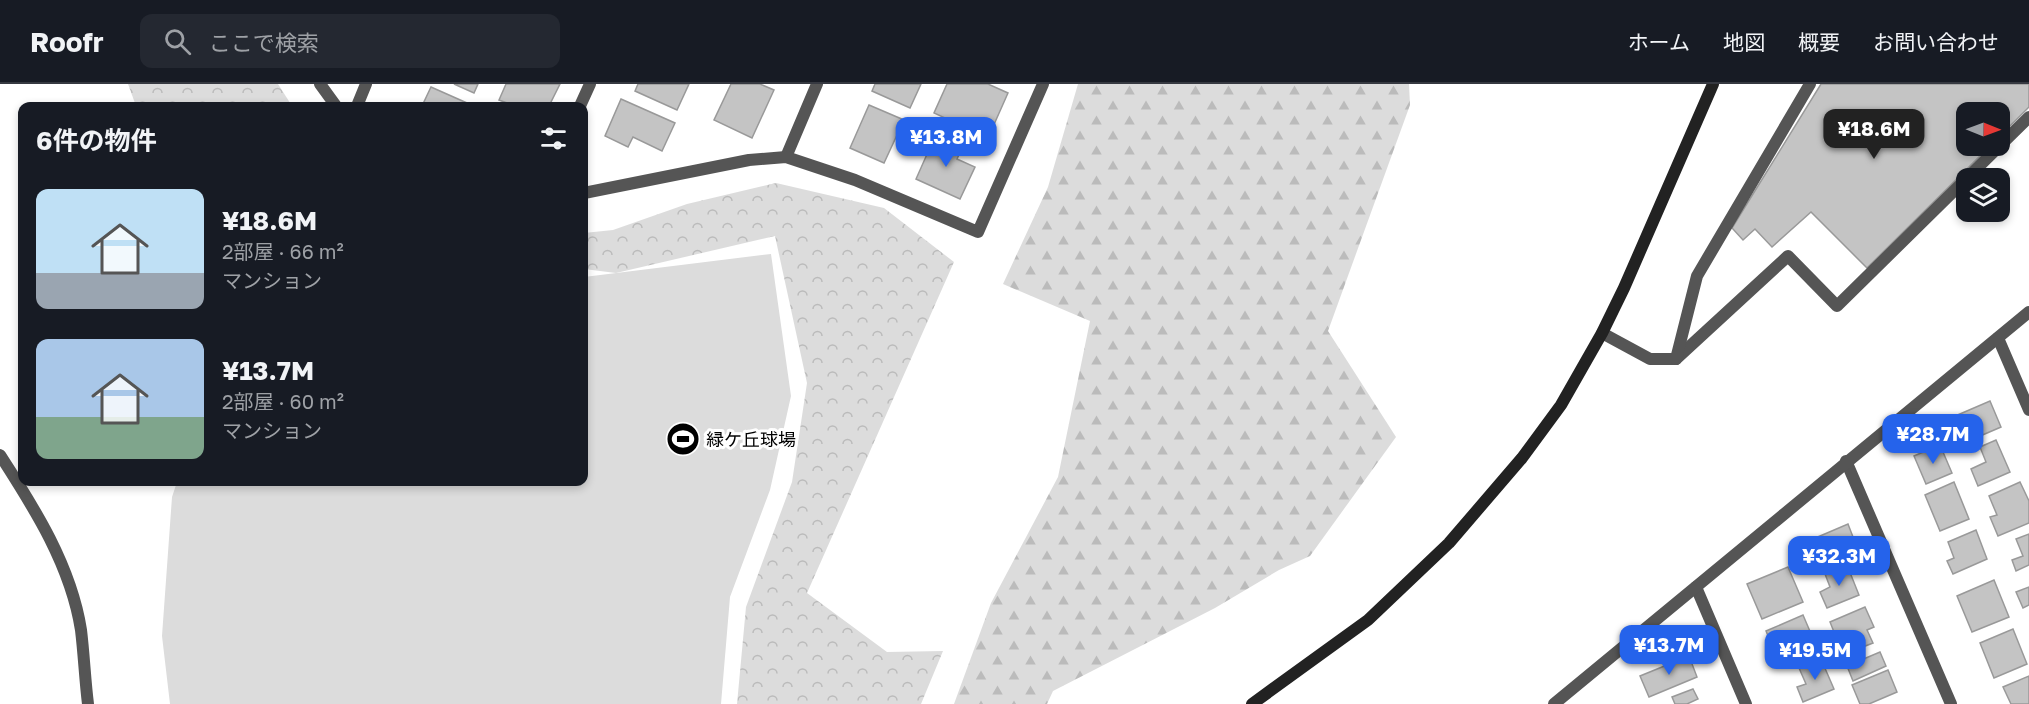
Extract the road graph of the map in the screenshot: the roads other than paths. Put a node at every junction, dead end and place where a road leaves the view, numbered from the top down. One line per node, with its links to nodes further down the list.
1 (320, 84): 8 (street)
2 (366, 84): 9 (street)
3 (590, 84): 10 (street)
4 (817, 84): 12 (street)
5 (1043, 84): 12 (street)
6 (1713, 84): 17 (street)
7 (1810, 84): 19 (street)
8 (333, 102)
9 (359, 102)
10 (582, 102)
11 (2029, 117): 13 (street)
12 (786, 157): 15 (street)
13 (1978, 168)
14 (1956, 190): 19 (street)
15 (588, 192)
16 (2029, 312): 18 (street)
17 (1602, 333): 19 (street); 27 (street)
18 (1998, 338): 20 (street); 22 (street)
19 (1676, 358)
20 (2029, 410)
21 (0, 455): 23 (street)
22 (1846, 461): 25 (street); 30 (street)
23 (18, 483)
24 (20, 486): 26 (street)
25 (1696, 587): 28 (street); 29 (street)
26 (88, 704)
27 (1252, 704)
28 (1554, 704)
29 (1746, 704)
30 (1951, 704)

